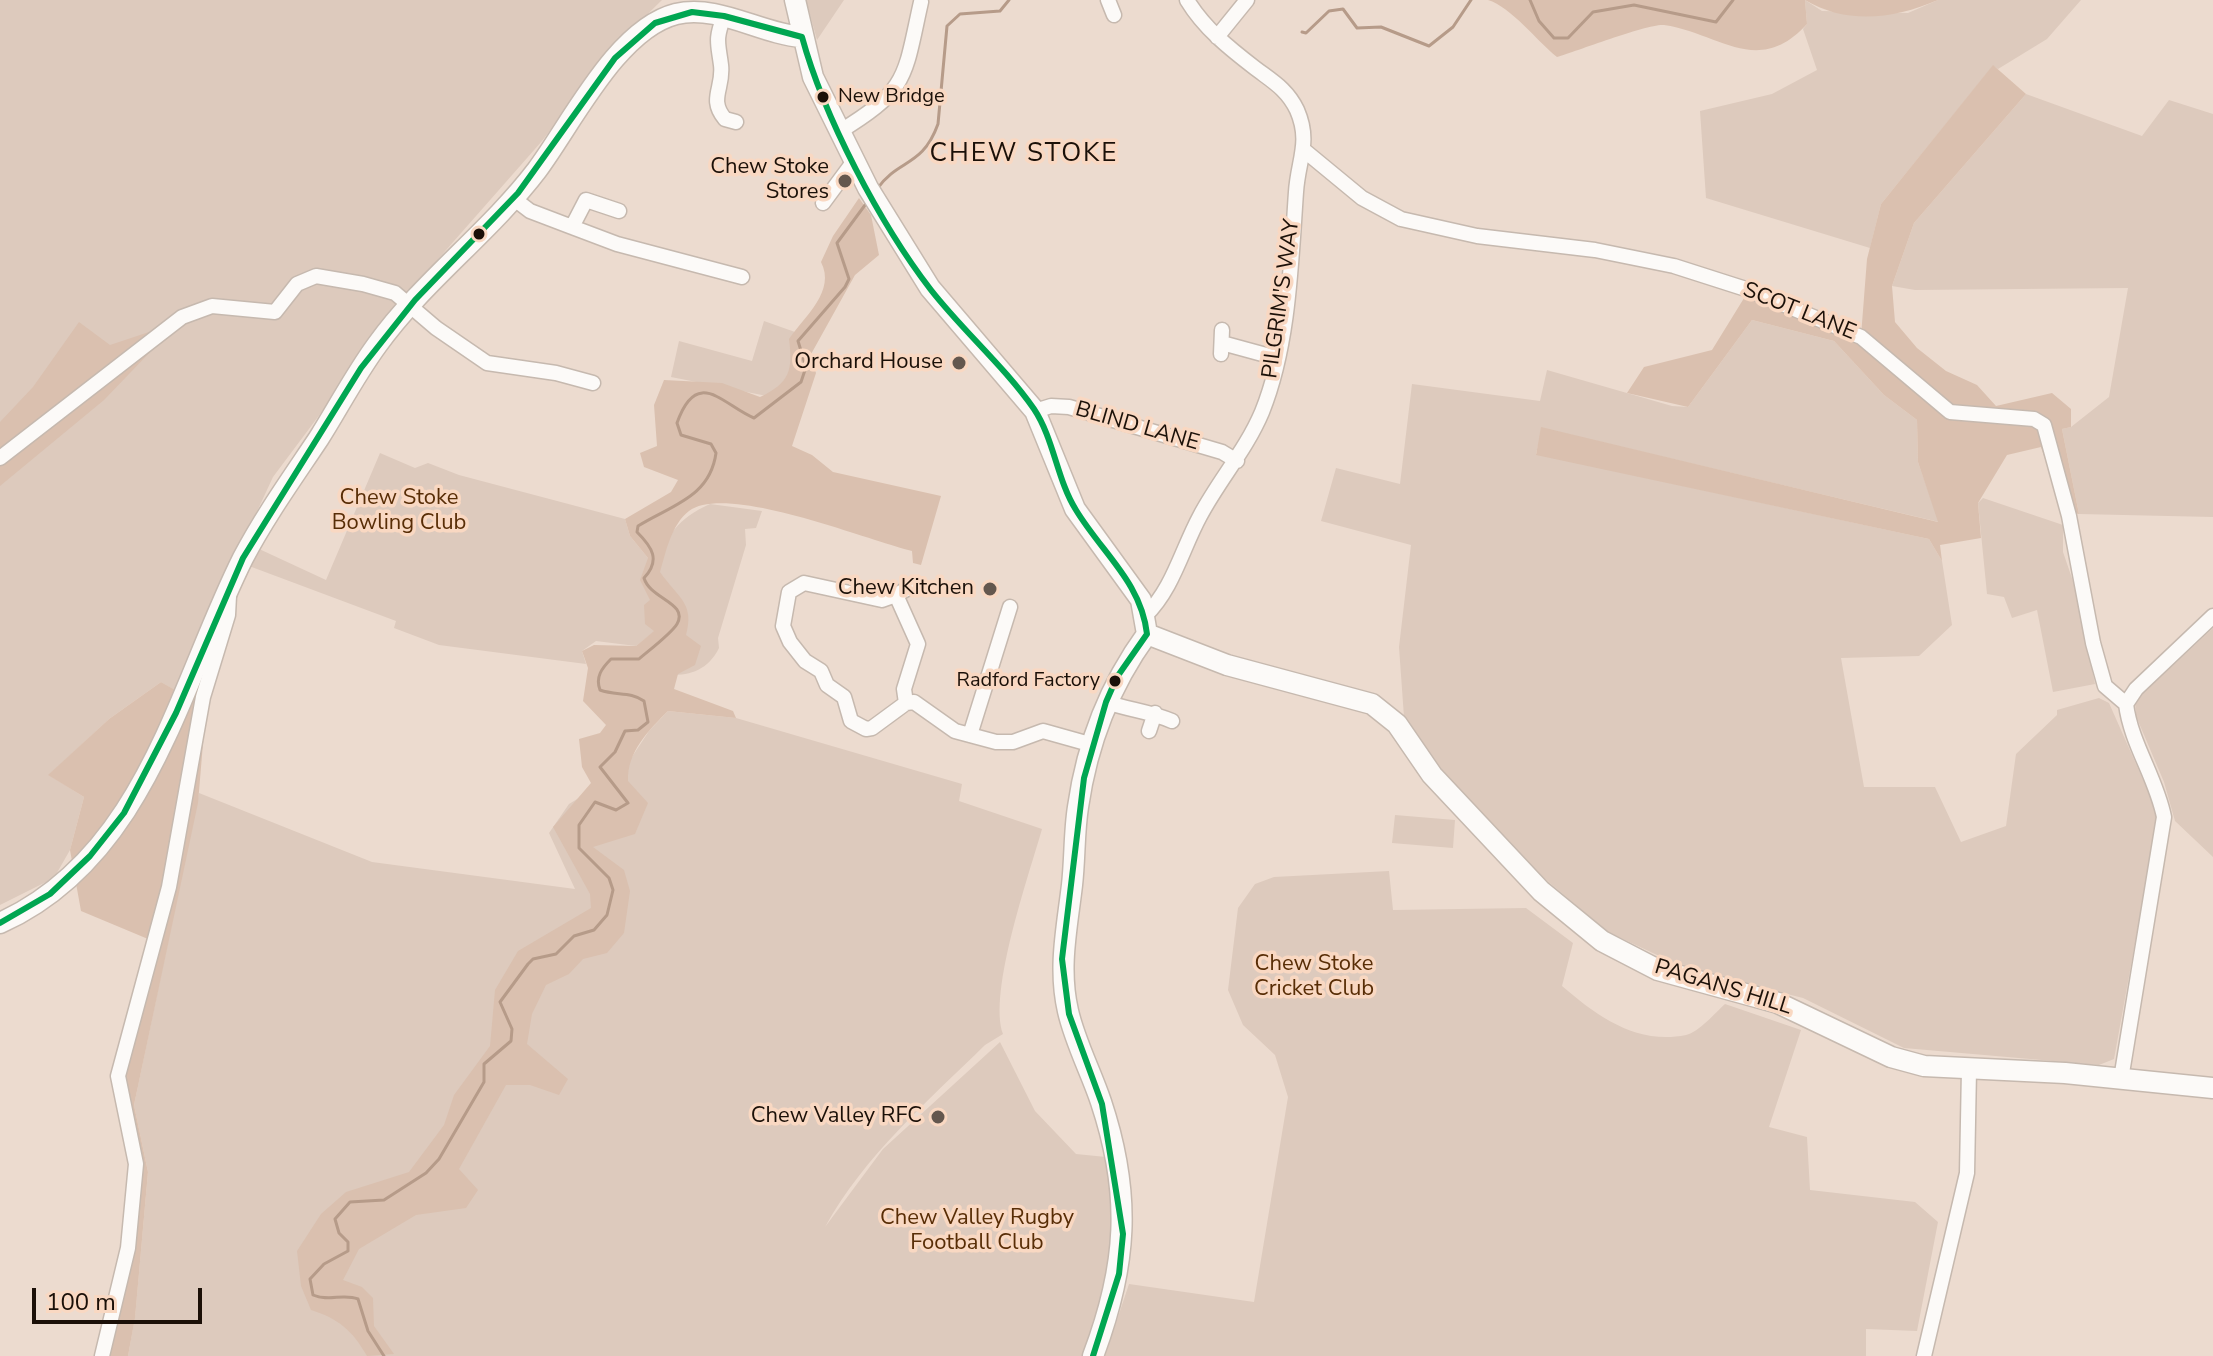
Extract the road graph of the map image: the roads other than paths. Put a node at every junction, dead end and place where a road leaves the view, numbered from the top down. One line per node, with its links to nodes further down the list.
1 (795, 0): 8 (street)
2 (1108, 0): 6 (street)
3 (1187, 0): 9 (street, PILGRIM'S WAY)
4 (1247, 0): 9 (street)
5 (921, 2): 11 (street)
6 (1114, 15)
7 (724, 16): 8 (street); 10 (street); 14 (street)
8 (802, 37): 11 (street)
9 (1217, 37): 12 (street, PILGRIM'S WAY)
10 (736, 122)
11 (839, 132): 13 (street)
12 (1305, 151): 21 (street, PILGRIM'S WAY); 34 (street, SCOT LANE)
13 (854, 161): 15 (street); 23 (street)
14 (513, 198): 17 (street); 19 (street)
15 (823, 203)
16 (619, 211): 17 (street)
17 (572, 227): 18 (street)
18 (742, 277)
19 (411, 306): 22 (street); 24 (street); 27 (street)
20 (1222, 342): 21 (street)
21 (1277, 358): 25 (street, PILGRIM'S WAY)
22 (593, 383)
23 (1035, 411): 25 (street, BLIND LANE); 31 (street)
24 (0, 458)
25 (1237, 461): 31 (street, PILGRIM'S WAY)
26 (912, 586): 28 (street)
27 (228, 591): 40 (street); 44 (street)
28 (896, 595): 33 (street); 33 (street)
29 (1010, 607): 38 (street)
30 (2213, 616): 34 (street)
31 (1146, 625): 32 (street); 41 (street, PAGANS HILL)
32 (1106, 702): 35 (street); 39 (street)
33 (906, 703): 38 (street)
34 (2126, 704): 42 (street)
35 (1155, 713): 36 (street); 37 (street)
36 (1172, 721)
37 (1149, 731)
38 (970, 735): 39 (street)
39 (1093, 745): 45 (street)
40 (0, 923)
41 (1969, 1070): 42 (street, PAGANS HILL); 46 (street)
42 (2121, 1079): 43 (street, PAGANS HILL)
43 (2213, 1088)
44 (102, 1356)
45 (1093, 1356)
46 (1924, 1356)

